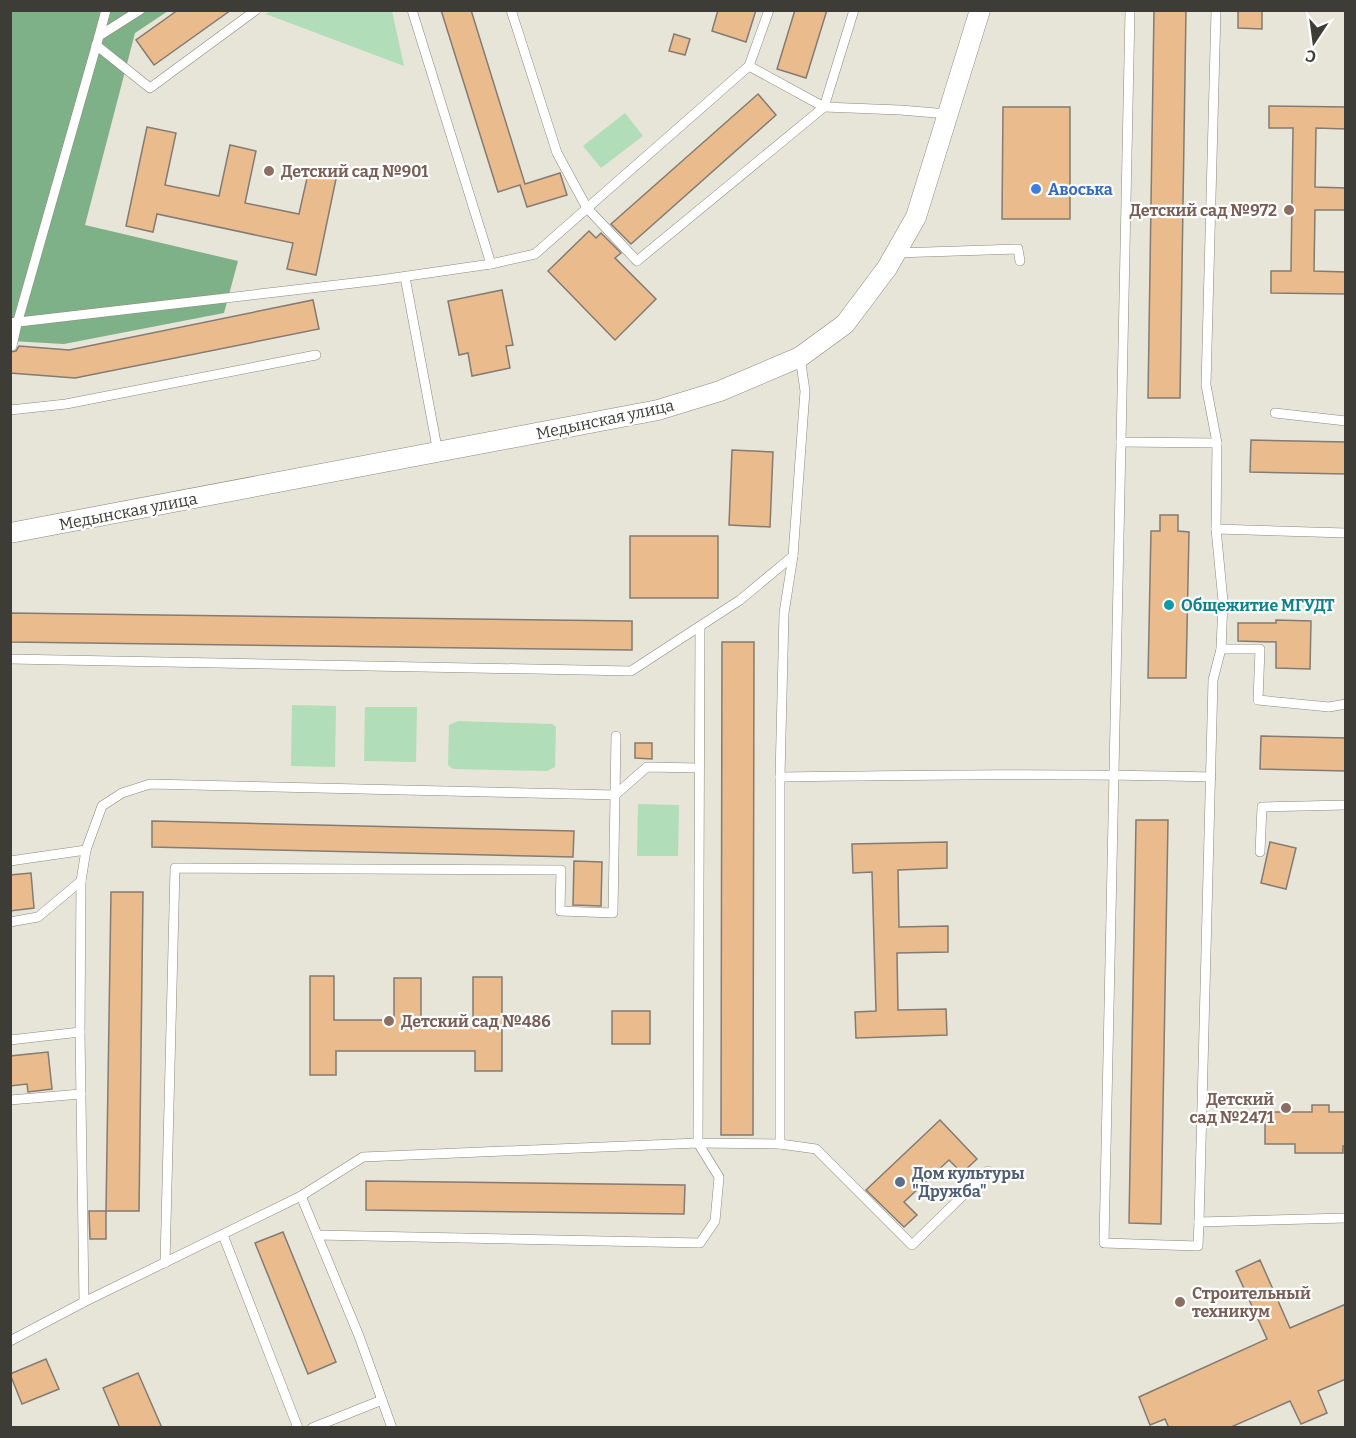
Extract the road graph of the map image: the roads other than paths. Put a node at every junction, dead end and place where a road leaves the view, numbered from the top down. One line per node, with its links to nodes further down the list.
1 (106, 10): 11 (lane)
2 (140, 10): 11 (lane)
3 (256, 10): 11 (lane)
4 (412, 10): 18 (lane)
5 (511, 10): 15 (lane)
6 (769, 10): 12 (lane)
7 (854, 10): 13 (lane)
8 (980, 10): 14 (street, Медынская улица)
9 (1130, 10): 27 (lane)
10 (1216, 10): 28 (lane)
11 (98, 41): 20 (lane)
12 (749, 66): 13 (lane); 15 (lane)
13 (824, 107): 14 (lane); 15 (lane)
14 (948, 114): 16 (street, Медынская улица)
15 (587, 208): 18 (lane)
16 (896, 253): 17 (lane); 23 (street, Медынская улица)
17 (1020, 261)
18 (491, 264): 19 (lane)
19 (405, 277): 20 (lane); 29 (lane)
20 (14, 323): 21 (lane)
21 (12, 346)
22 (316, 355): 24 (lane)
23 (800, 357): 29 (street, Медынская улица); 33 (lane)
24 (10, 410)
25 (1275, 413): 26 (lane)
26 (1346, 421)
27 (1121, 442): 28 (lane); 40 (lane)
28 (1217, 443): 30 (lane)
29 (438, 453): 31 (street, Медынская улица)
30 (1216, 529): 32 (lane); 35 (lane)
31 (10, 533)
32 (1346, 533)
33 (793, 556): 34 (lane); 41 (lane)
34 (700, 626): 36 (lane); 39 (lane)
35 (1221, 649): 37 (lane); 42 (lane)
36 (10, 659)
37 (1346, 704)
38 (616, 736): 43 (lane)
39 (699, 768): 43 (lane); 54 (lane)
40 (1114, 774): 41 (lane); 42 (lane); 59 (lane)
41 (780, 777): 55 (lane)
42 (1211, 777): 59 (lane)
43 (615, 795): 45 (lane); 62 (lane)
44 (1346, 805): 46 (lane)
45 (86, 850): 47 (lane); 48 (lane)
46 (1260, 852)
47 (10, 861)
48 (81, 881): 49 (lane); 50 (lane)
49 (10, 921)
50 (80, 1032): 51 (lane); 52 (lane)
51 (10, 1040)
52 (81, 1094): 53 (lane); 63 (lane)
53 (10, 1100)
54 (698, 1143): 55 (lane); 57 (lane); 61 (lane)
55 (780, 1144): 56 (lane)
56 (988, 1171)
57 (301, 1196): 60 (lane); 61 (lane)
58 (1346, 1218): 59 (lane)
59 (1199, 1222)
60 (223, 1234): 62 (lane); 66 (lane)
61 (317, 1235): 65 (lane)
62 (165, 1263): 63 (lane)
63 (84, 1302): 64 (lane)
64 (10, 1341)
65 (382, 1400): 67 (lane); 68 (lane)
66 (298, 1428)
67 (312, 1428)
68 (392, 1428)

